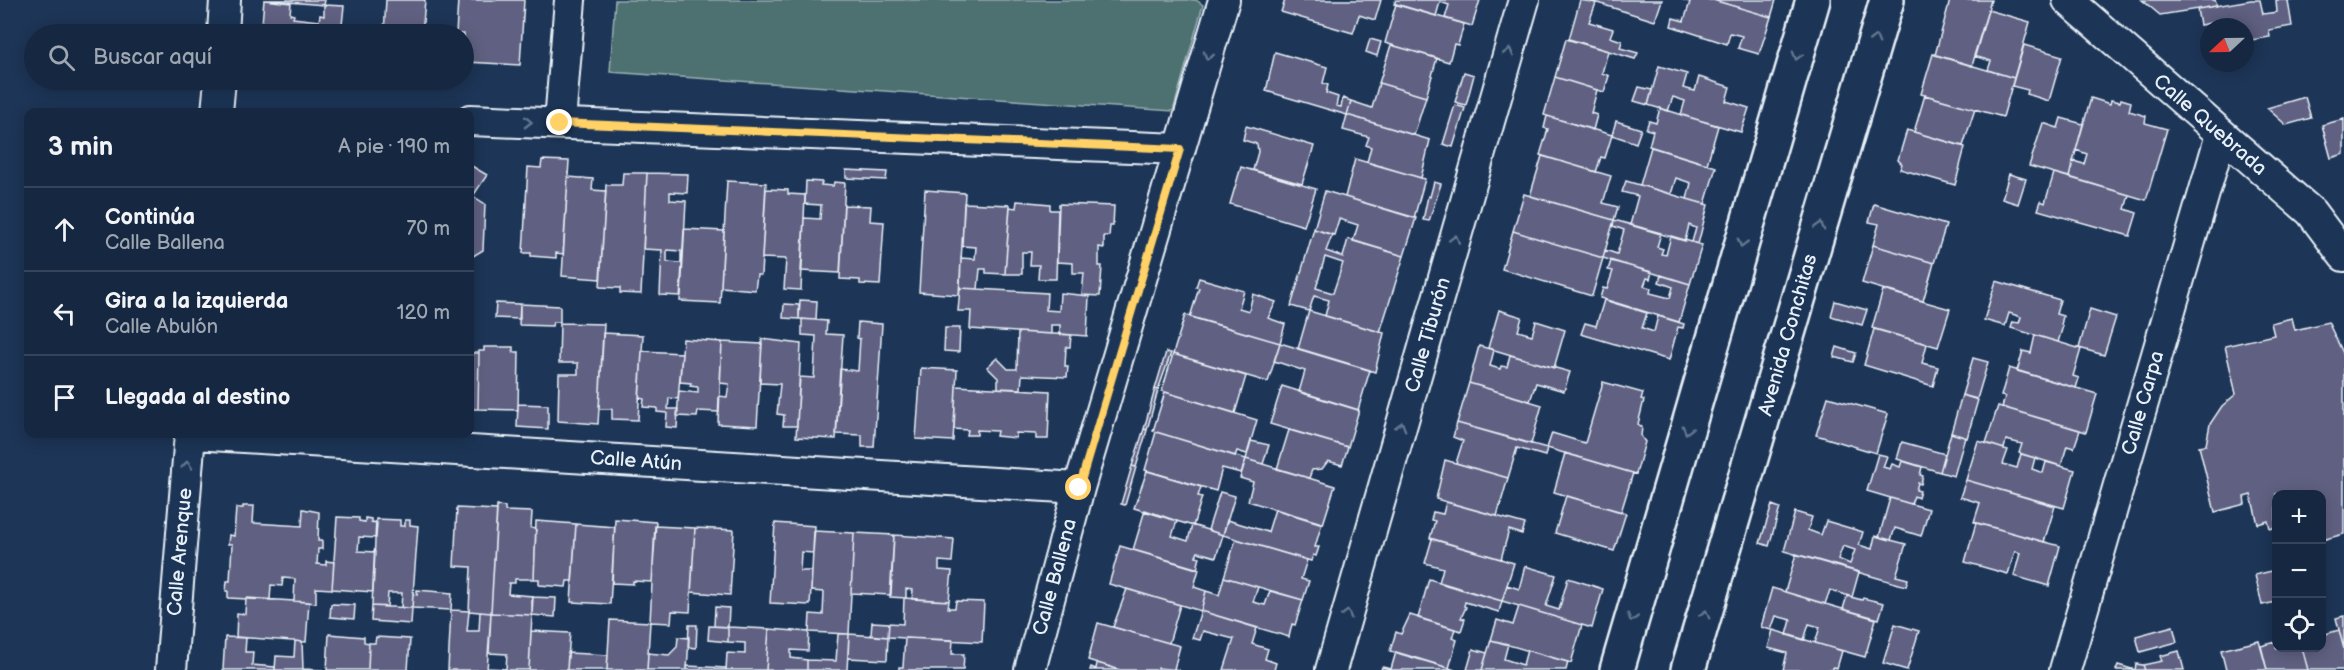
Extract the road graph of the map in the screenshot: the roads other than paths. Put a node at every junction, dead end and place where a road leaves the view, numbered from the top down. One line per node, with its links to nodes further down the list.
1 (225, 0): 8 (street)
2 (570, 0): 12 (street)
3 (1224, 0): 14 (street, Calle Ballena, one-way to 14)
4 (1524, 0): 21 (street, Calle Tiburón, one-way to 4)
5 (1813, 0): 22 (street, one-way to 22)
6 (1887, 0): 23 (street, Avenida Conchitas, one-way to 6)
7 (2068, 0): 13 (street, Calle Quebrada)
8 (224, 24)
9 (219, 90): 10 (street)
10 (218, 108)
11 (474, 120): 12 (street, one-way to 12)
12 (560, 123): 14 (street)
13 (2221, 135): 15 (street, Calle Quebrada); 24 (street, Calle Carpa)
14 (1180, 149): 18 (street, Calle Ballena)
15 (2344, 256)
16 (192, 438): 19 (street, Calle Arenque, one-way to 16)
17 (258, 438): 18 (street, Calle Atún)
18 (1079, 488): 20 (street, Calle Ballena)
19 (171, 670)
20 (1030, 670)
21 (1331, 670)
22 (1617, 670)
23 (1688, 670)
24 (2066, 670)

